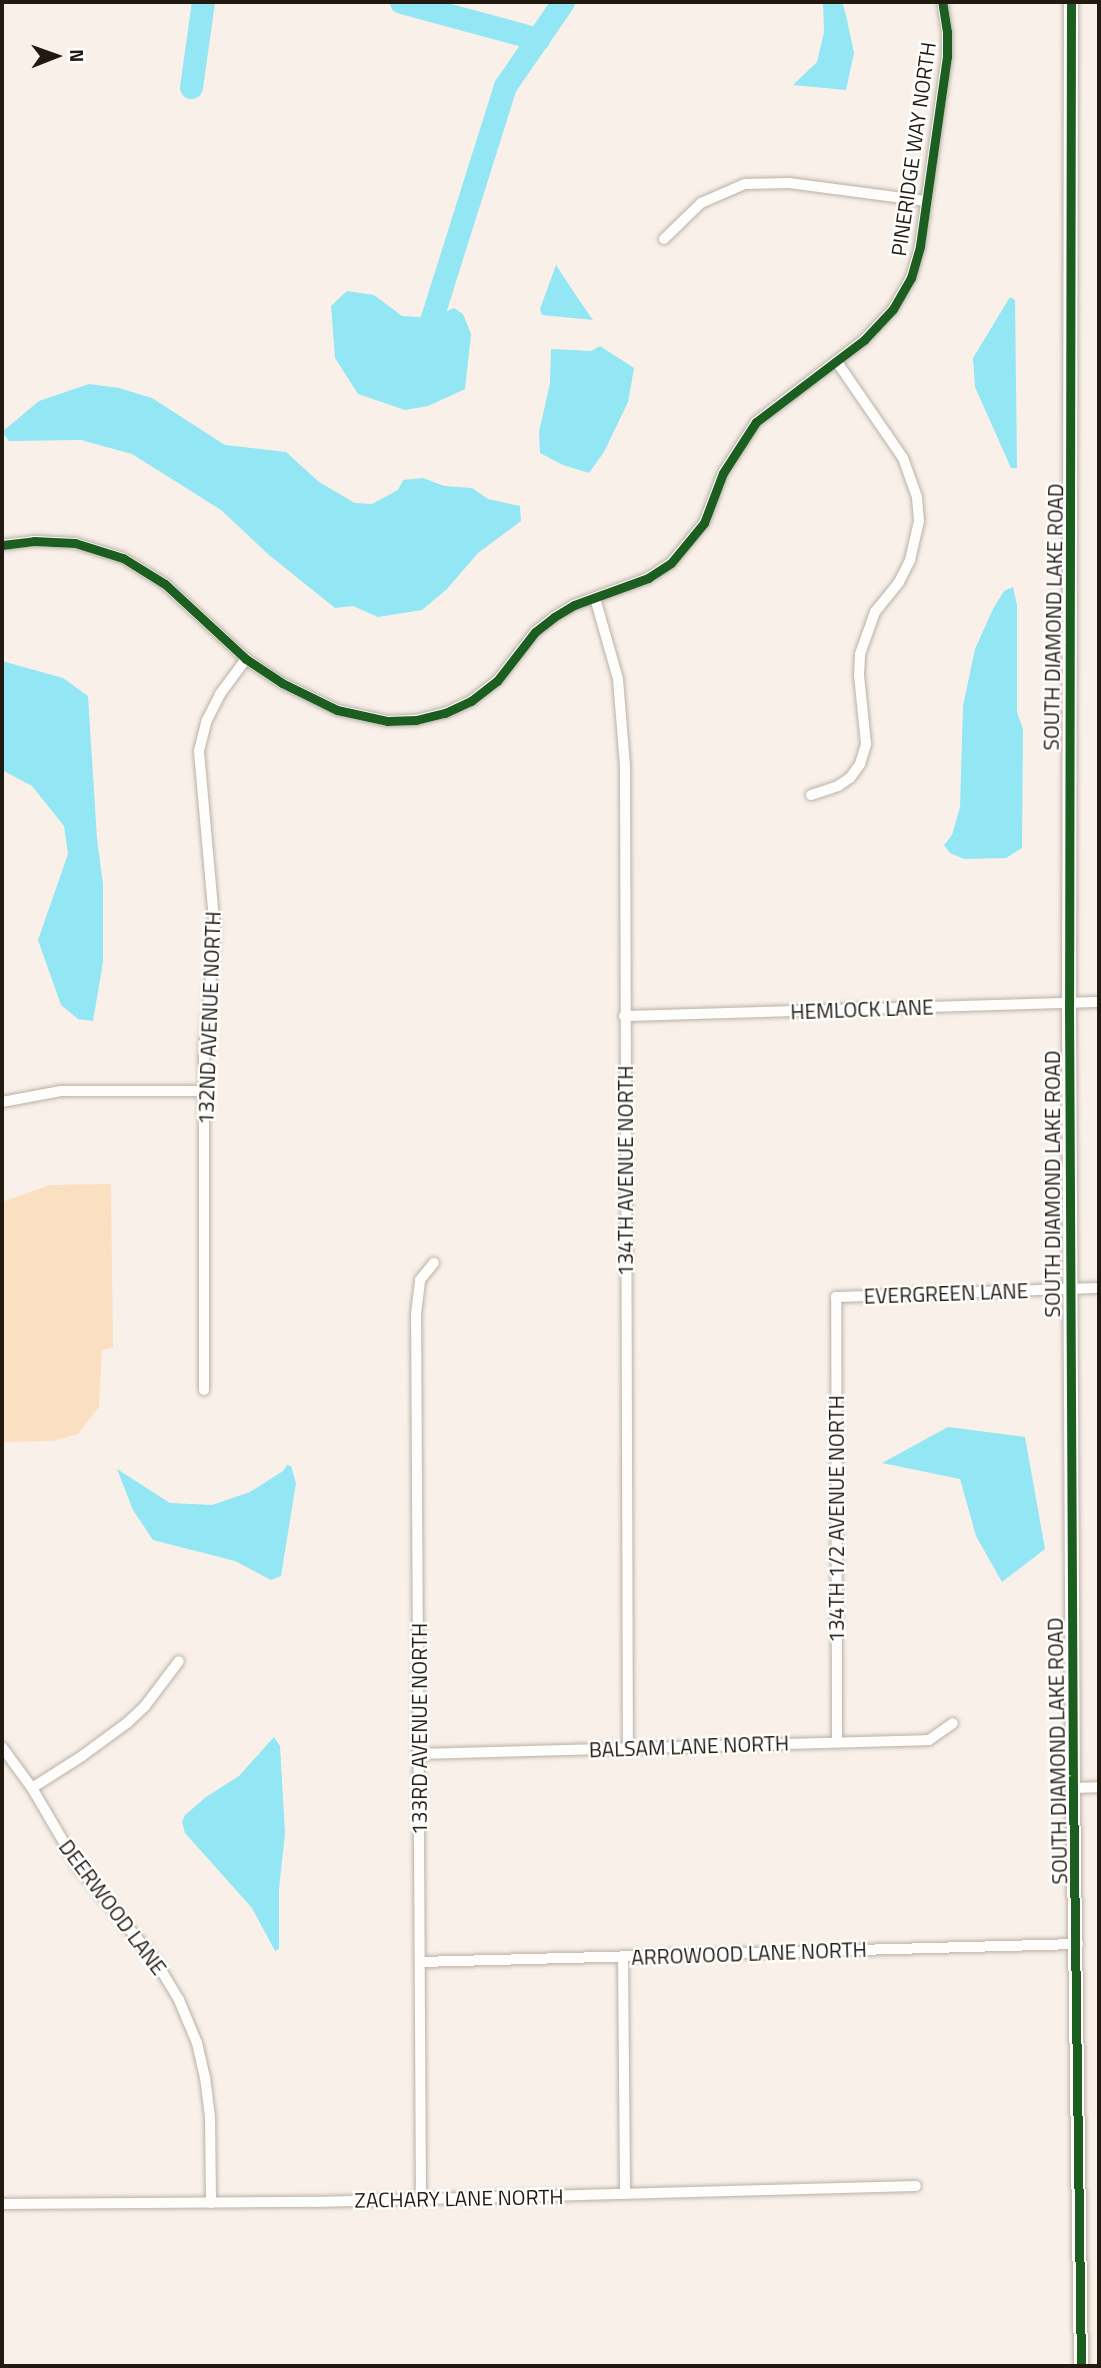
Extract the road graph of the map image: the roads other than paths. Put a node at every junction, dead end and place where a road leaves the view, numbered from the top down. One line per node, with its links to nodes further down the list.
1 (942, 2): 3 (street, PINERIDGE WAY NORTH)
2 (1071, 2): 11 (street, SOUTH DIAMOND LAKE ROAD)
3 (926, 201): 4 (street); 5 (street, PINERIDGE WAY NORTH)
4 (664, 239)
5 (837, 362): 7 (street, PINERIDGE WAY NORTH); 9 (street)
6 (2, 545): 8 (street, PINERIDGE WAY NORTH)
7 (595, 598): 8 (street, PINERIDGE WAY NORTH); 12 (street, 134TH AVENUE NORTH)
8 (246, 659): 13 (street, 132ND AVENUE NORTH)
9 (811, 795)
10 (1099, 1002): 11 (street, HEMLOCK LANE)
11 (1069, 1003): 12 (street, HEMLOCK LANE); 17 (street, SOUTH DIAMOND LAKE ROAD)
12 (624, 1016): 24 (street, 134TH AVENUE NORTH)
13 (203, 1091): 14 (street); 19 (street, 132ND AVENUE NORTH)
14 (2, 1101)
15 (435, 1263): 25 (street, 133RD AVENUE NORTH)
16 (1099, 1288): 17 (street, EVERGREEN LANE)
17 (1070, 1289): 18 (street, EVERGREEN LANE); 28 (street, SOUTH DIAMOND LAKE ROAD)
18 (835, 1297): 22 (street, 134TH 1/2 AVENUE NORTH)
19 (204, 1390)
20 (179, 1661): 27 (street)
21 (953, 1723): 22 (street, BALSAM LANE NORTH)
22 (836, 1742): 24 (street, BALSAM LANE NORTH)
23 (2, 1747): 27 (street, DEERWOOD LANE)
24 (628, 1749): 25 (street, BALSAM LANE NORTH)
25 (419, 1754): 31 (street, 133RD AVENUE NORTH)
26 (1099, 1787): 28 (street)
27 (32, 1788): 35 (street, DEERWOOD LANE)
28 (1073, 1788): 29 (street, SOUTH DIAMOND LAKE ROAD)
29 (1077, 1944): 30 (street, ARROWOOD LANE NORTH); 37 (street, SOUTH DIAMOND LAKE ROAD)
30 (623, 1957): 31 (street, ARROWOOD LANE NORTH); 33 (street)
31 (420, 1962): 34 (street, 133RD AVENUE NORTH)
32 (916, 2186): 33 (street, ZACHARY LANE NORTH)
33 (625, 2194): 34 (street, ZACHARY LANE NORTH)
34 (421, 2200): 35 (street, ZACHARY LANE NORTH)
35 (211, 2203): 36 (street, ZACHARY LANE NORTH)
36 (2, 2204)
37 (1081, 2366)

